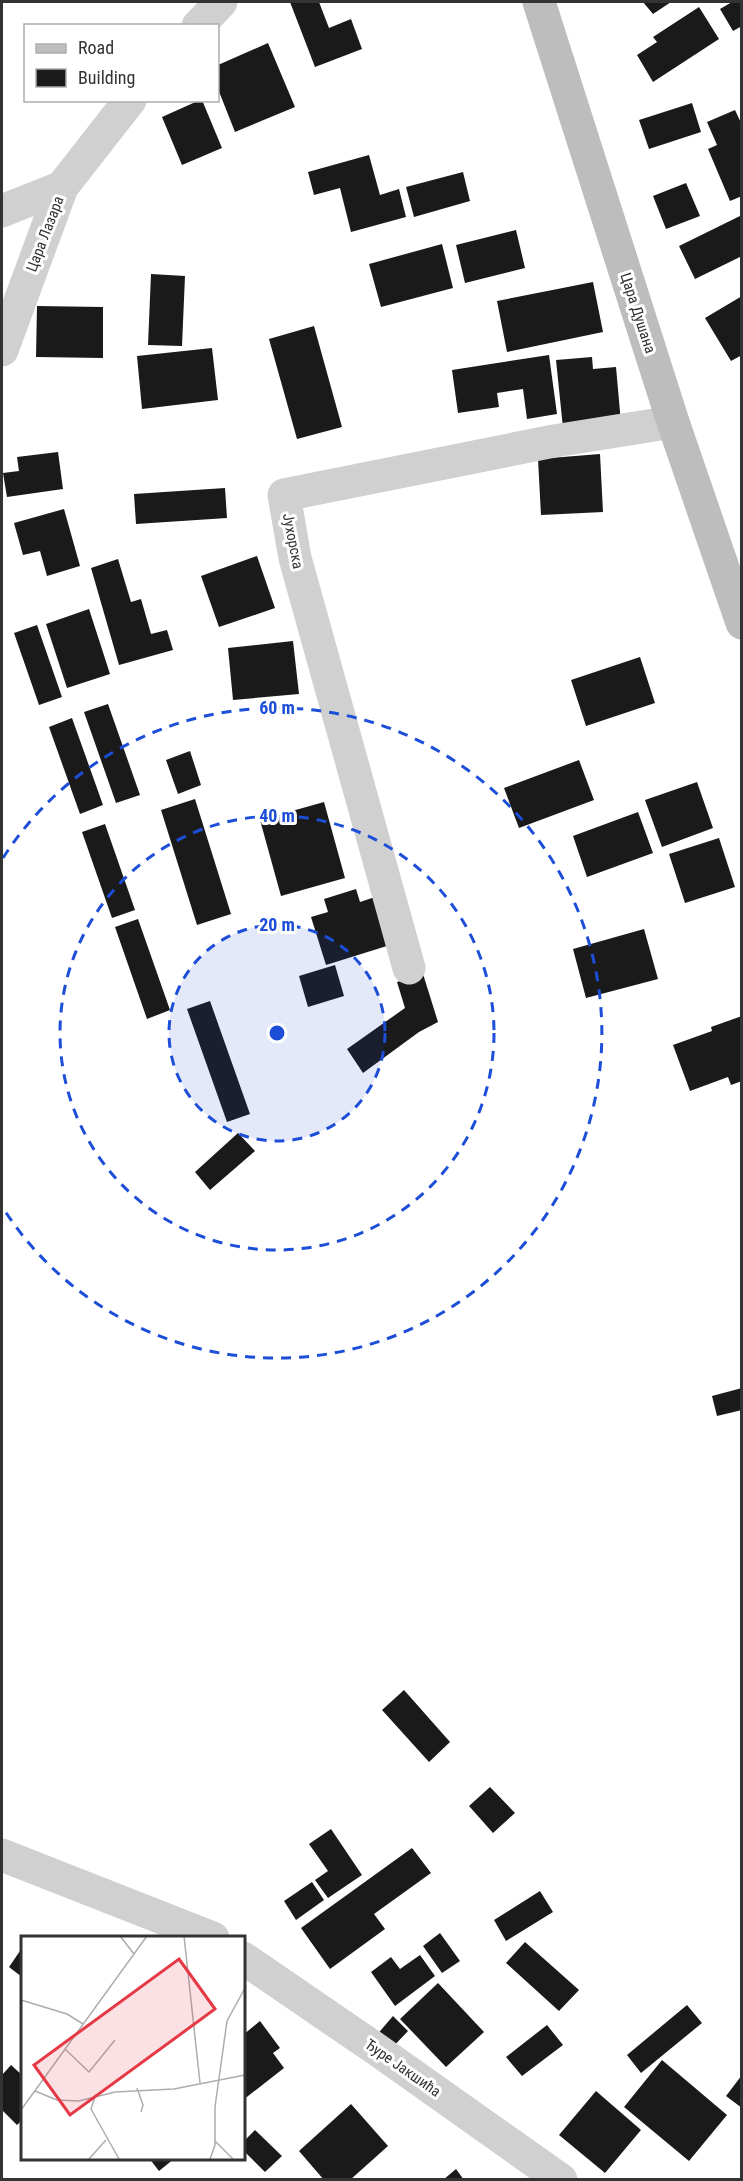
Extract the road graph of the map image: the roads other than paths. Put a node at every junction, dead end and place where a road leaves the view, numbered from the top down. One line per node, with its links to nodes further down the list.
1 (221, 2): 3 (street)
2 (539, 2): 8 (main road, Цара Душана)
3 (200, 24)
4 (128, 102): 5 (street, Цара Лазара)
5 (62, 187): 6 (street); 7 (street, Цара Лазара)
6 (2, 212)
7 (2, 350)
8 (673, 422): 9 (main road, Цара Душана); 10 (street, Јухорска)
9 (741, 623)
10 (409, 968)
11 (2, 1855): 12 (street)
12 (208, 1936)
13 (244, 1959): 14 (street, Ђуре Јакшића)
14 (561, 2180)

